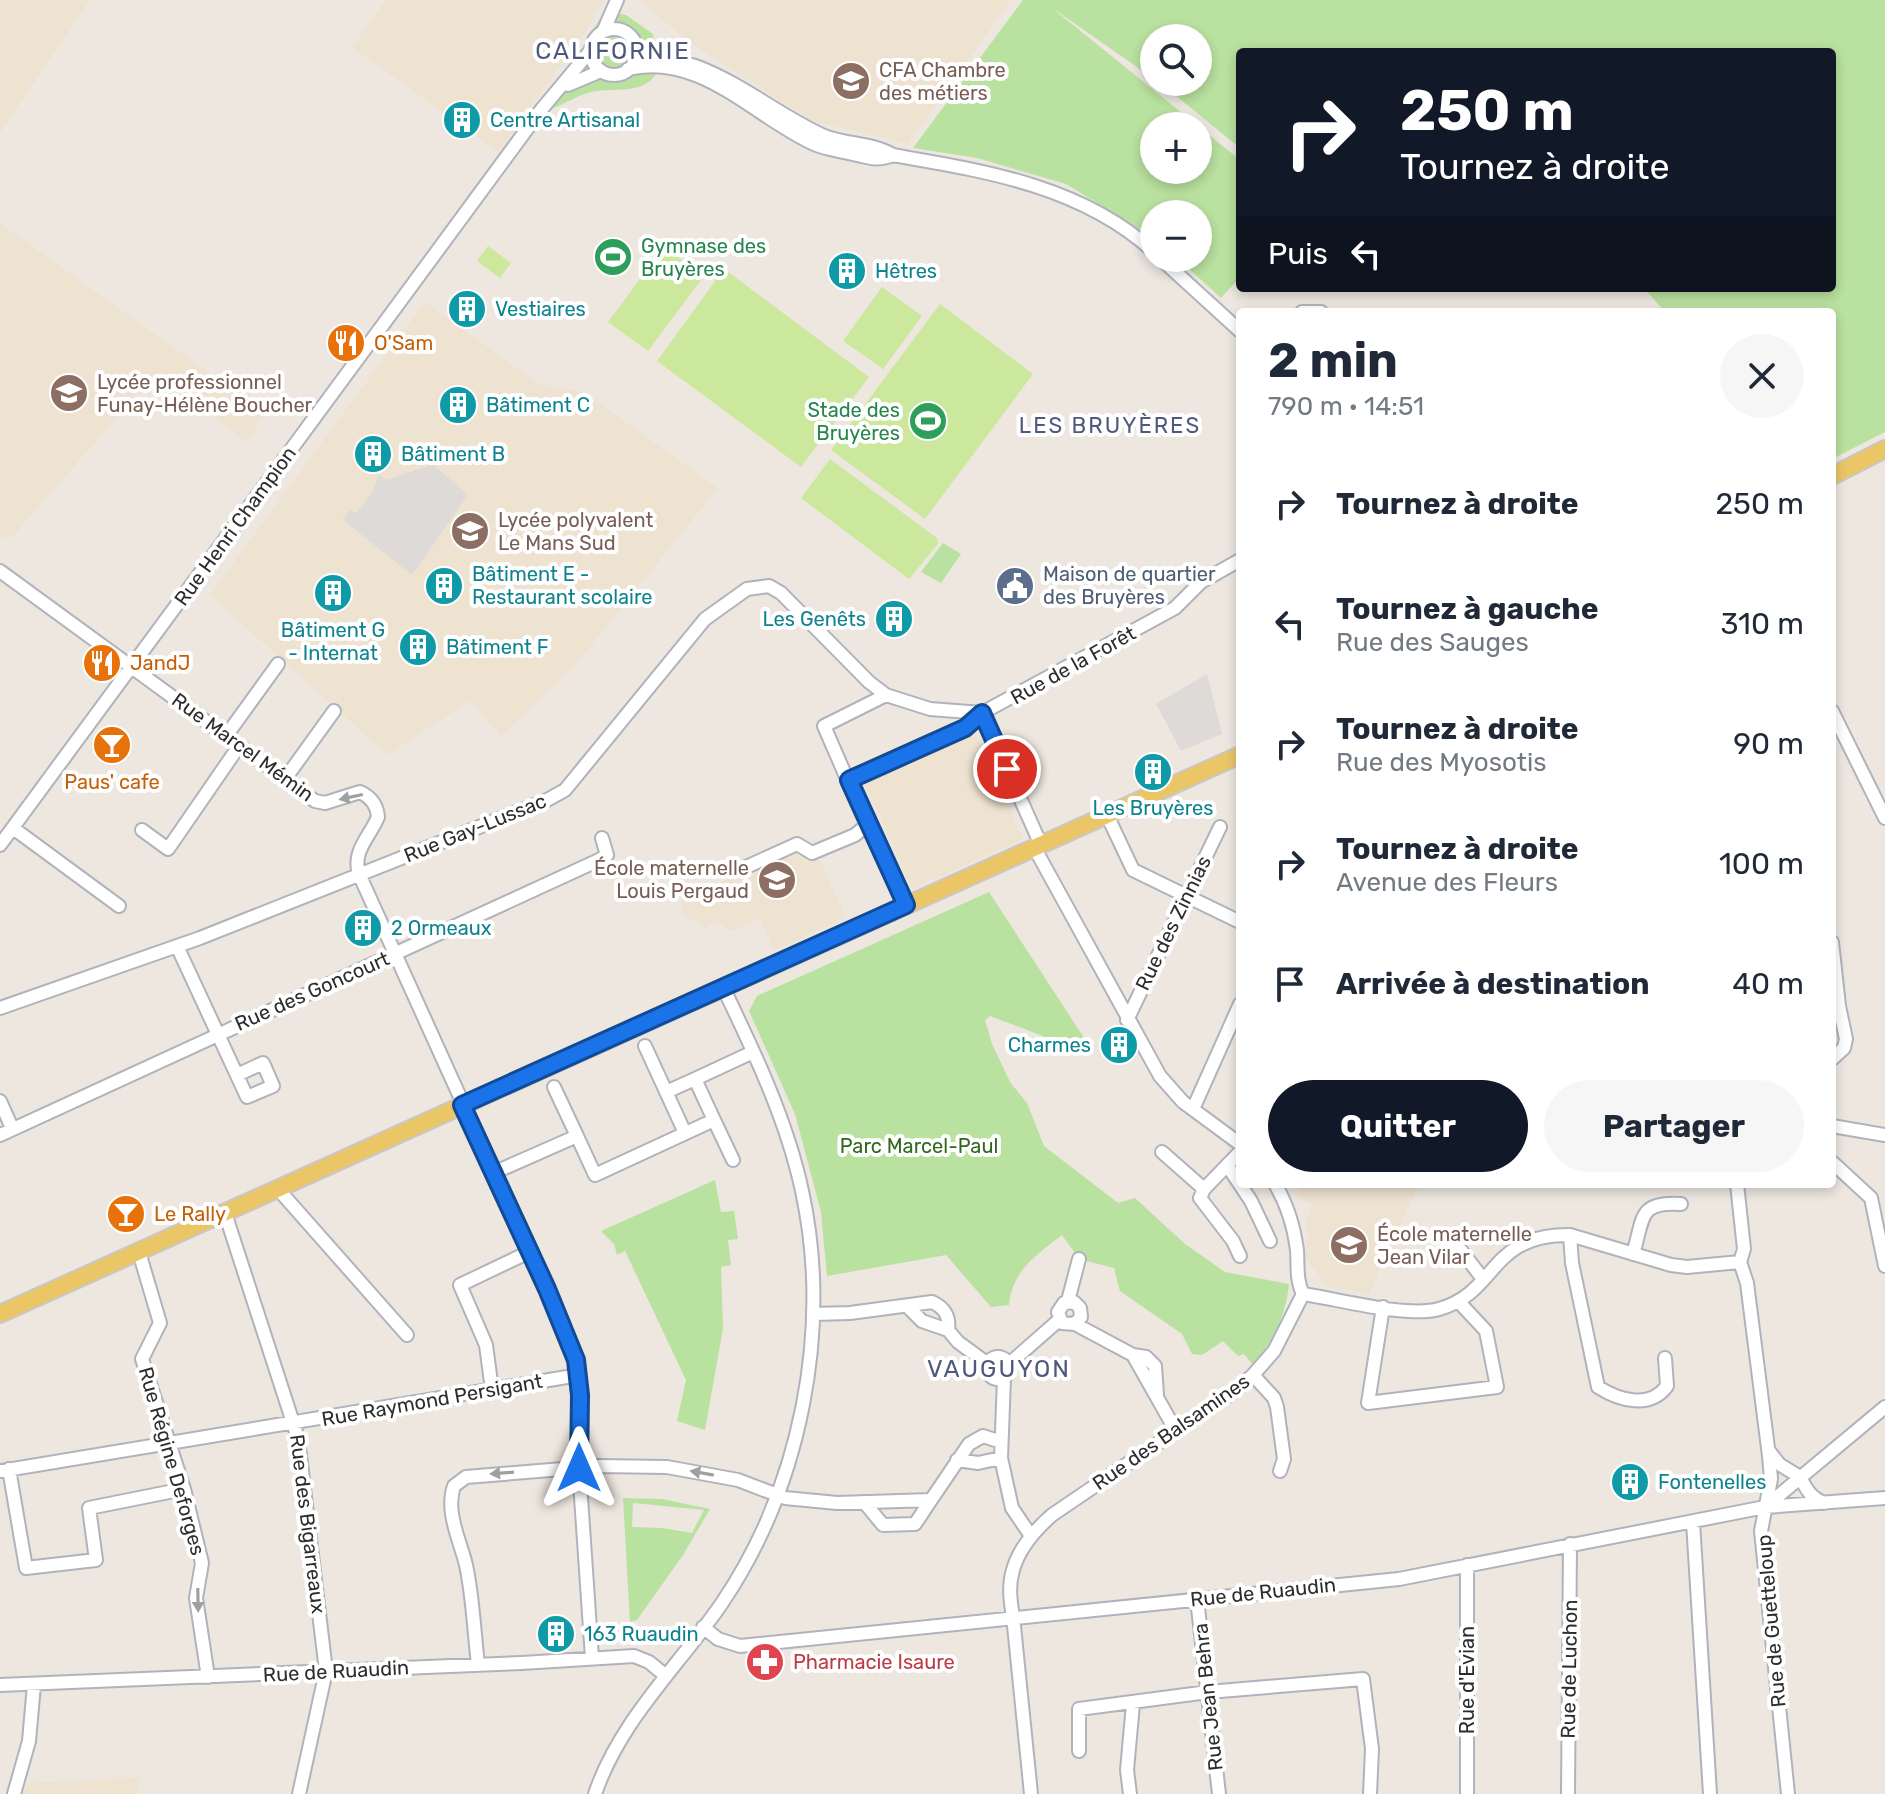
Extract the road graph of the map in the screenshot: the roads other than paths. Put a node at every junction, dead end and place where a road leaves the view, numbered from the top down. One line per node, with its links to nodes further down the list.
1 (619, 0): 2 (street); 3 (street)
2 (623, 31): 3 (street); 4 (street)
3 (603, 32): 5 (street)
4 (635, 44): 6 (street); 9 (street)
5 (591, 50): 7 (street); 8 (street, Rue Henri Champion)
6 (628, 69): 7 (street); 9 (street)
7 (601, 71): 8 (street, Rue Henri Champion)
8 (557, 91): 18 (street, Rue Henri Champion)
9 (893, 155): 10 (street)
10 (1140, 242)
11 (1175, 272): 12 (street)
12 (1236, 327)
13 (1885, 449): 14 (main road)
14 (1836, 474)
15 (1236, 562): 21 (street, Rue de la Forêt)
16 (0, 571): 18 (street, Rue Marcel Mémin)
17 (278, 664): 23 (street)
18 (132, 667): 23 (street, Rue Marcel Mémin); 32 (street, Rue Henri Champion)
19 (886, 695): 21 (street, Rue Gay-Lussac); 27 (street); 38 (street, Rue Gay-Lussac)
20 (334, 711): 26 (street)
21 (982, 713): 27 (street, Rue de la Forêt); 36 (street)
22 (1836, 719): 28 (street)
23 (226, 736): 24 (street, Rue Marcel Mémin)
24 (239, 746): 26 (street, Rue Marcel Mémin); 33 (street)
25 (1236, 757): 29 (main road)
26 (285, 779): 38 (street, Rue Marcel Mémin, one-way to 26)
27 (849, 780): 30 (street)
28 (1881, 812)
29 (1107, 815): 36 (main road); 39 (street)
30 (867, 825): 37 (street); 40 (street)
31 (1220, 827): 39 (street, Rue des Zinnias)
32 (13, 828): 35 (street, Rue Henri Champion); 41 (street)
33 (142, 830)
34 (602, 838): 44 (street, Rue des Goncourt)
35 (0, 845)
36 (1038, 846): 40 (main road); 49 (street)
37 (744, 868)
38 (359, 874): 43 (street, Rue Gay-Lussac); 44 (street)
39 (1186, 897): 42 (street); 49 (street, Rue des Zinnias)
40 (906, 905): 46 (main road)
41 (119, 906)
42 (1236, 920)
43 (177, 946): 47 (street, Rue Gay-Lussac); 50 (street)
44 (395, 954): 50 (street, Rue des Goncourt); 59 (street)
45 (1836, 979): 53 (street)
46 (723, 987): 52 (street); 59 (main road)
47 (0, 1008)
48 (1236, 1013): 60 (street)
49 (1127, 1020): 60 (street)
50 (217, 1034): 54 (street); 63 (street, Rue des Goncourt)
51 (645, 1046): 57 (street)
52 (753, 1052): 55 (street); 100 (street)
53 (1836, 1055)
54 (237, 1075)
55 (695, 1079): 57 (street); 61 (street)
56 (554, 1087): 67 (street)
57 (666, 1092): 64 (street)
58 (0, 1101): 63 (street)
59 (462, 1105): 74 (street); 79 (main road)
60 (1193, 1109): 68 (street)
61 (714, 1120): 64 (street); 71 (street)
62 (1836, 1127): 66 (street)
63 (12, 1128): 65 (street, Rue des Goncourt)
64 (685, 1133): 67 (street)
65 (0, 1135)
66 (1885, 1135)
67 (577, 1136): 74 (street)
68 (1236, 1141)
69 (1162, 1152): 80 (street)
70 (1236, 1156): 72 (street)
71 (733, 1160)
72 (1227, 1165): 75 (street); 80 (street)
73 (1836, 1166): 92 (street)
74 (493, 1173): 87 (street)
75 (1236, 1178)
76 (1242, 1188): 85 (street)
77 (1277, 1188): 94 (street)
78 (1737, 1188): 91 (street)
79 (278, 1189): 82 (main road); 104 (street)
80 (1204, 1189): 89 (street)
81 (1681, 1204): 88 (street)
82 (225, 1213): 86 (main road); 113 (street, Rue des Bigarreaux)
83 (1570, 1235): 88 (street); 93 (street); 105 (street)
84 (1450, 1236): 93 (street)
85 (1270, 1241)
86 (139, 1252): 99 (main road); 116 (street, Rue Régine Deforges)
87 (529, 1252): 108 (street); 111 (street)
88 (1633, 1254): 91 (street)
89 (1240, 1256)
90 (1079, 1259): 95 (street)
91 (1740, 1262): 117 (street)
92 (1885, 1266)
93 (1483, 1279): 96 (street)
94 (1303, 1294): 98 (street); 109 (street, Rue des Balsamines)
95 (1068, 1301): 101 (street); 102 (street)
96 (1458, 1301): 98 (street); 98 (street)
97 (908, 1307): 100 (street); 103 (street); 103 (street)
98 (1383, 1307)
99 (0, 1314)
100 (813, 1314): 125 (street)
101 (1059, 1320): 102 (street); 107 (street)
102 (1075, 1324): 114 (street)
103 (948, 1330): 106 (street)
104 (407, 1335)
105 (1665, 1358)
106 (988, 1364): 107 (street); 110 (street)
107 (1009, 1364): 110 (street)
108 (579, 1375): 111 (street, Rue Raymond Persigant); 120 (street)
109 (1253, 1375): 114 (street, Rue des Balsamines); 122 (street)
110 (1004, 1378): 115 (street)
111 (492, 1390): 113 (street, Rue Raymond Persigant)
112 (1885, 1407): 123 (street, Rue de Guetteloup)
113 (295, 1423): 116 (street, Rue Raymond Persigant); 140 (street, Rue des Bigarreaux)
114 (1176, 1431): 132 (street, Rue des Balsamines)
115 (1001, 1442): 118 (street); 119 (street)
116 (169, 1443): 121 (street, Rue Raymond Persigant); 124 (street, Rue Régine Deforges)
117 (1768, 1450): 123 (street); 130 (street)
118 (1001, 1458): 119 (street); 132 (street)
119 (957, 1460): 127 (street)
120 (579, 1468): 125 (street, one-way to 120); 138 (street); 139 (street, one-way to 139)
121 (5, 1470): 124 (street)
122 (1280, 1471)
123 (1800, 1477): 129 (street); 130 (street, Rue de Guetteloup)
124 (184, 1489): 142 (street, Rue Régine Deforges, one-way to 142)
125 (777, 1495): 128 (street); 137 (street)
126 (1885, 1498): 129 (street, Rue de Ruaudin)
127 (931, 1500): 128 (street); 128 (street)
128 (864, 1502)
129 (1824, 1503): 130 (street, Rue de Ruaudin)
130 (1765, 1507): 131 (street, Rue de Ruaudin); 158 (street, Rue de Guetteloup)
131 (1693, 1522): 133 (street, Rue de Ruaudin); 157 (street)
132 (1031, 1536): 136 (street, Rue des Balsamines)
133 (1570, 1544): 134 (street, Rue de Ruaudin); 156 (street, Rue de Luchon)
134 (1467, 1565): 135 (street, Rue de Ruaudin); 155 (street, Rue d'Evian)
135 (1197, 1599): 136 (street, Rue de Ruaudin); 145 (street, Rue Jean Behra)
136 (1013, 1619): 137 (street, Rue de Ruaudin); 151 (street, Rue des Balsamines)
137 (703, 1627): 141 (street)
138 (592, 1658): 139 (street, Rue de Ruaudin); 141 (street, Rue de Ruaudin)
139 (478, 1664): 140 (street, Rue de Ruaudin)
140 (326, 1671): 142 (street, Rue de Ruaudin); 149 (street, Rue des Bigarreaux)
141 (666, 1676): 150 (street)
142 (208, 1677): 144 (street, Rue de Ruaudin)
143 (0, 1685): 144 (street, Rue de Ruaudin)
144 (34, 1685): 148 (street)
145 (1208, 1692): 146 (street); 153 (street, Rue Jean Behra); 154 (street)
146 (1133, 1704): 147 (street); 152 (street)
147 (1079, 1751)
148 (14, 1794)
149 (299, 1794)
150 (595, 1794)
151 (1031, 1794)
152 (1130, 1794)
153 (1219, 1794)
154 (1370, 1794)
155 (1467, 1794)
156 (1568, 1794)
157 (1710, 1794)
158 (1788, 1794)

